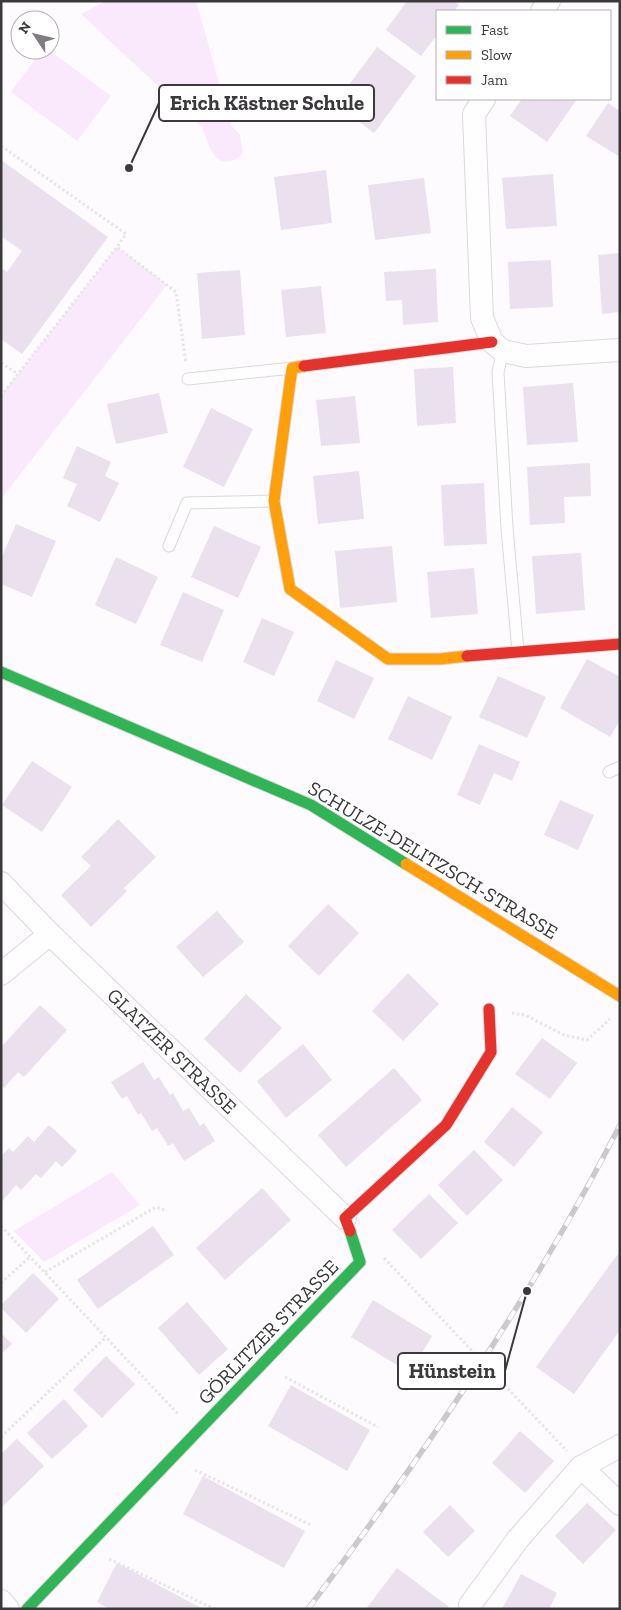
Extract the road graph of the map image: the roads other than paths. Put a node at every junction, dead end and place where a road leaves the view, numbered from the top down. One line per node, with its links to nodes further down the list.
1 (483, 100): 2 (street)
2 (498, 347): 3 (street); 4 (street); 9 (lane)
3 (620, 350)
4 (292, 368): 5 (lane); 6 (street)
5 (188, 379)
6 (274, 501): 7 (lane); 9 (street)
7 (169, 546)
8 (620, 644): 9 (street)
9 (518, 651)
10 (1, 672): 16 (street, SCHULZE-DELITZSCH-STRASSE)
11 (620, 766): 12 (lane)
12 (609, 772)
13 (1, 883): 14 (street, GLATZER STRASSE)
14 (50, 934): 15 (street); 18 (street, GLATZER STRASSE)
15 (1, 974)
16 (620, 996)
17 (490, 1010): 18 (street)
18 (345, 1218): 25 (street, GÖRLITZER STRASSE)
19 (620, 1446): 20 (street)
20 (581, 1467): 21 (street); 23 (street)
21 (620, 1504)
22 (1, 1601): 24 (street)
23 (470, 1606)
24 (8, 1609)
25 (27, 1609)

